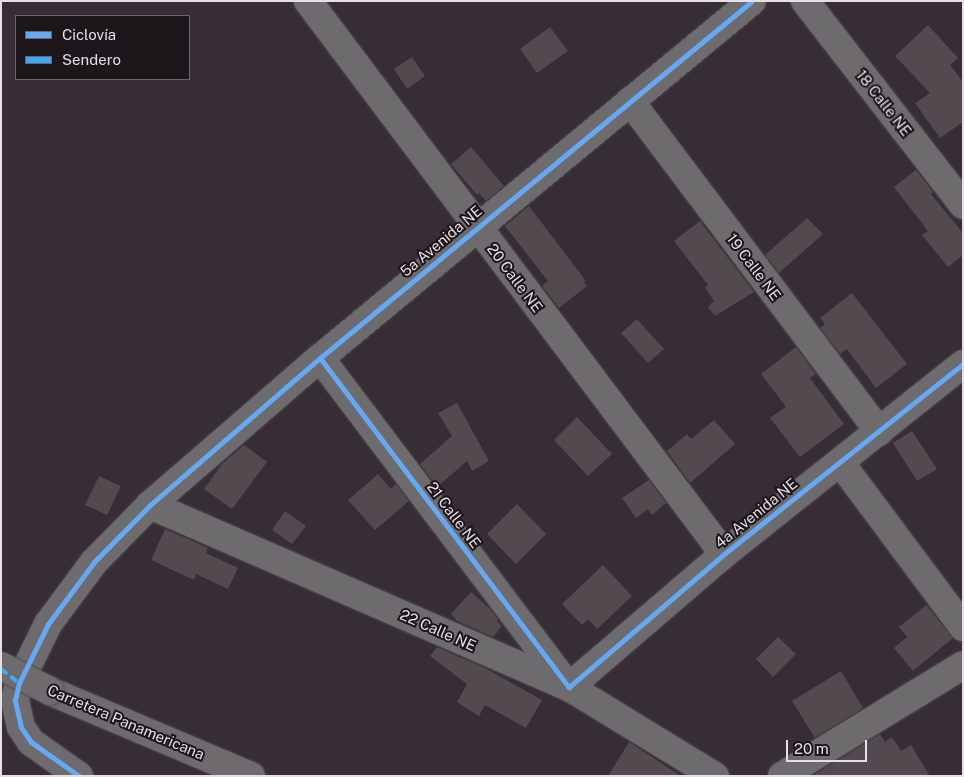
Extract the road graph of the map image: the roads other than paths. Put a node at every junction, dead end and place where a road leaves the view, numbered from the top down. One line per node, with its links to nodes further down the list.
1 (308, 1): 6 (street, 20 Calle NE)
2 (752, 1): 4 (street, 5a Avenida NE)
3 (805, 1): 5 (street, 18 Calle NE)
4 (630, 102): 6 (street, 5a Avenida NE); 9 (street, 19 Calle NE)
5 (963, 205)
6 (477, 228): 7 (street, 5a Avenida NE); 12 (street, 20 Calle NE)
7 (320, 358): 11 (street, 5a Avenida NE); 16 (street, 21 Calle NE)
8 (963, 364): 9 (street, 4a Avenida NE)
9 (879, 432): 10 (street, 4a Avenida NE)
10 (840, 462): 12 (street, 4a Avenida NE); 13 (street)
11 (150, 505): 16 (street, 22 Calle NE); 17 (street, 5a Avenida NE)
12 (724, 554): 16 (street, 4a Avenida NE)
13 (963, 626)
14 (963, 665): 20 (street)
15 (1, 666): 18 (highway, Carretera Panamericana, bridge)
16 (569, 687): 19 (street, 22 Calle NE)
17 (79, 776)
18 (251, 776)
19 (715, 776)
20 (782, 776)

